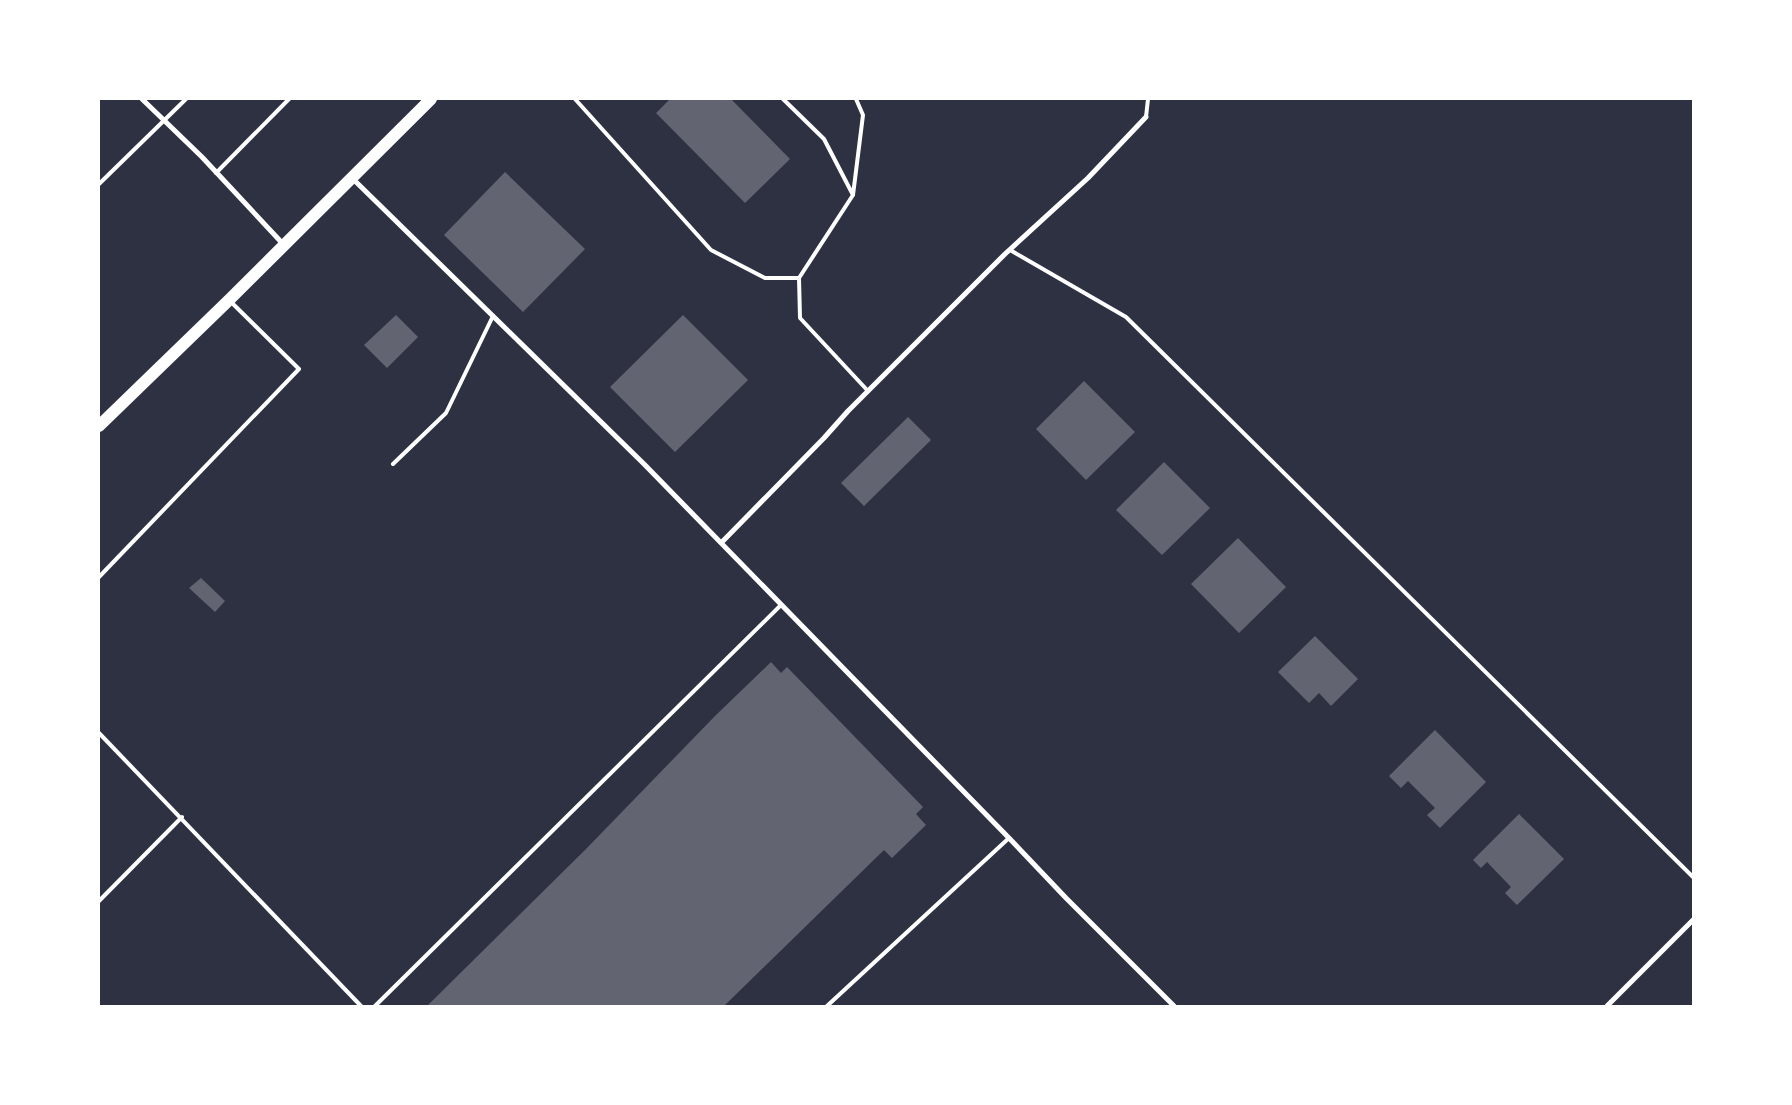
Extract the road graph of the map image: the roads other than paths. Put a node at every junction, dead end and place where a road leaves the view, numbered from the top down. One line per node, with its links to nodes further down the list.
1 (142, 99): 10 (street)
2 (186, 99): 10 (lane)
3 (289, 99): 11 (lane)
4 (431, 99): 12 (main road)
5 (575, 99): 17 (lane)
6 (783, 99): 14 (lane)
7 (856, 99): 14 (lane)
8 (1148, 99): 9 (lane)
9 (1146, 117): 16 (street)
10 (164, 121): 11 (street); 13 (lane)
11 (216, 173): 15 (street)
12 (352, 177): 15 (main road); 19 (street)
13 (99, 184)
14 (853, 194): 17 (lane)
15 (284, 245): 18 (main road)
16 (1010, 250): 20 (street); 29 (lane)
17 (799, 278): 20 (lane)
18 (229, 300): 21 (main road); 24 (lane)
19 (493, 316): 22 (lane); 23 (street)
20 (868, 391): 23 (street)
21 (99, 426)
22 (393, 464)
23 (722, 542): 25 (street)
24 (99, 577)
25 (781, 605): 28 (street); 33 (lane)
26 (99, 733): 27 (lane)
27 (182, 817): 30 (lane); 32 (lane)
28 (1009, 838): 34 (lane); 35 (street)
29 (1693, 877)
30 (99, 901)
31 (1693, 920): 36 (street)
32 (361, 1006)
33 (375, 1006)
34 (827, 1006)
35 (1174, 1006)
36 (1607, 1006)

